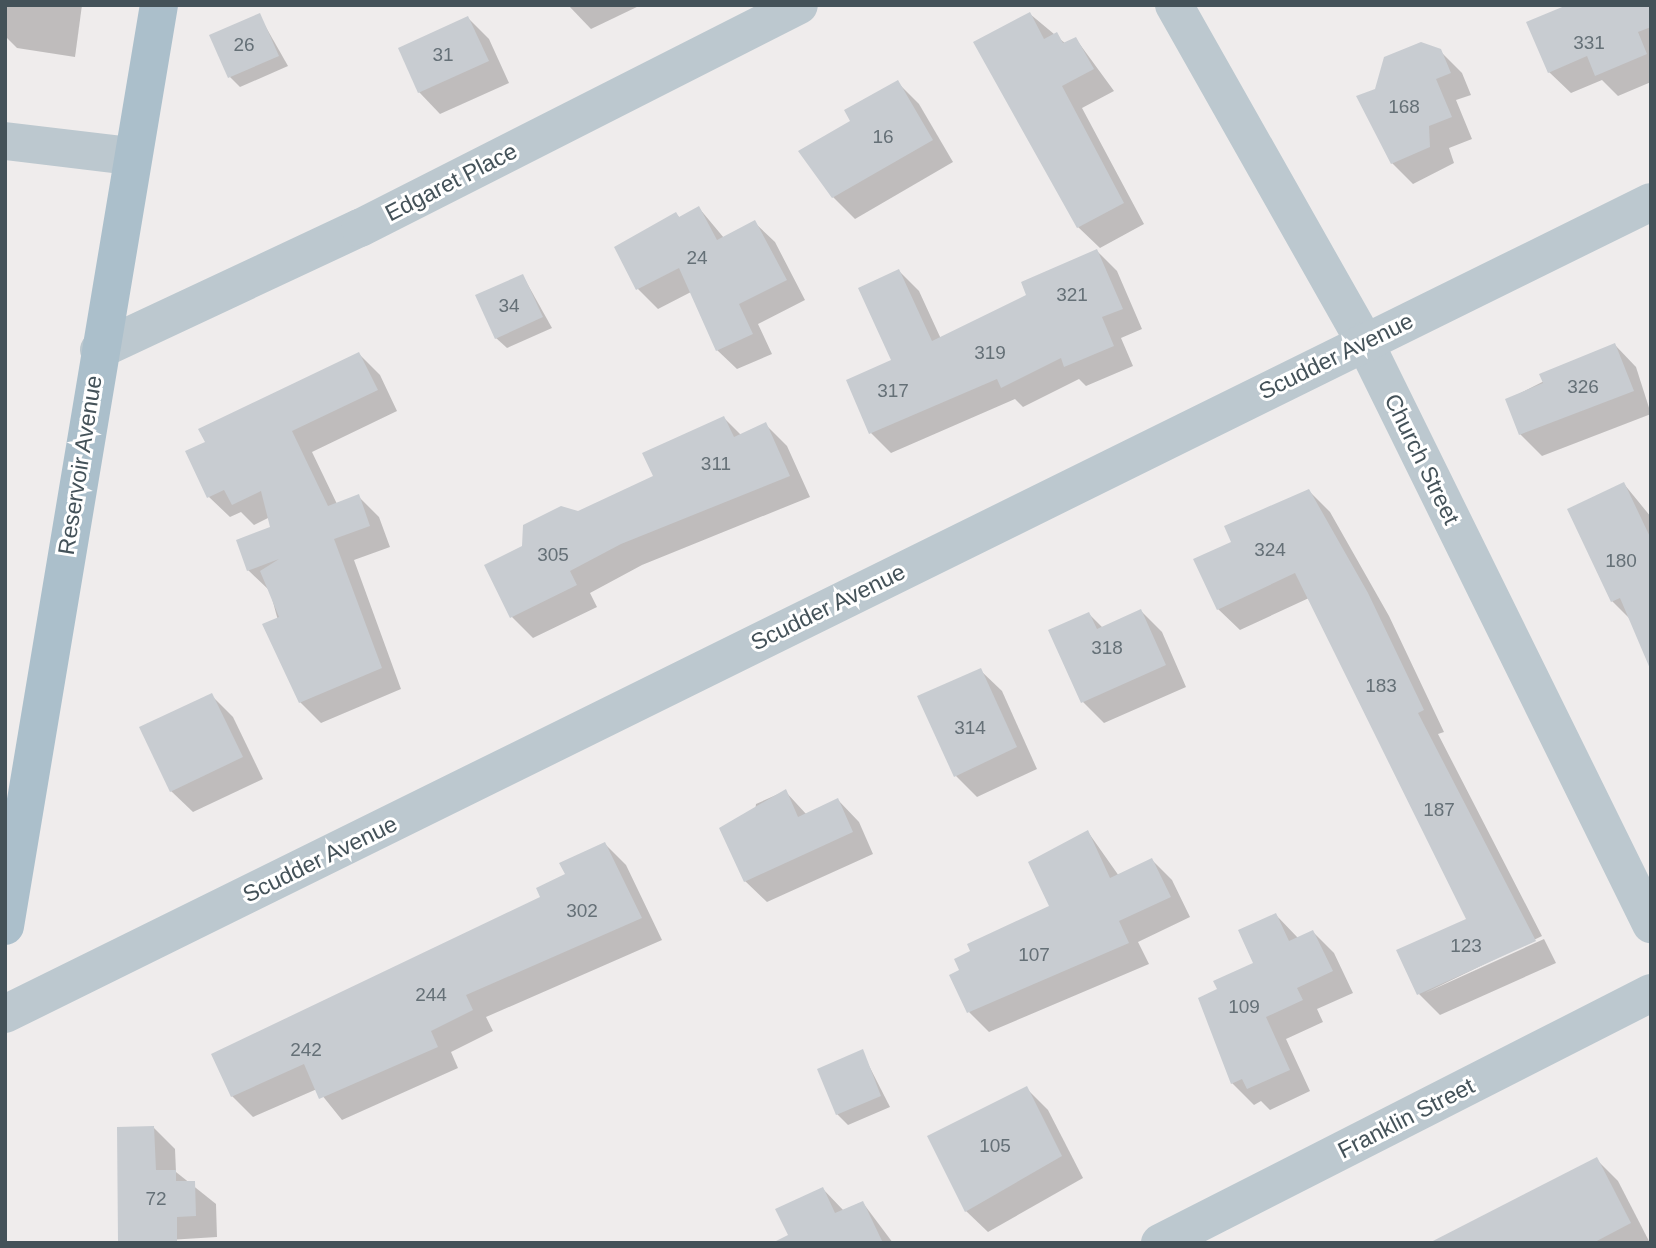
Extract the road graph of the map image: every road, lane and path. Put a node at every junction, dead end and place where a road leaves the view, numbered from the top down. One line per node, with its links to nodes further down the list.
1 (159, 5): 5 (main road, Reservoir Avenue)
2 (799, 5): 8 (street, Edgaret Place)
3 (1174, 5): 7 (street, Church Street)
4 (5, 141): 5 (street)
5 (131, 156): 8 (main road, Reservoir Avenue)
6 (1651, 202): 7 (street, Scudder Avenue)
7 (1364, 341): 9 (street, Church Street); 12 (street, Scudder Avenue)
8 (99, 350): 10 (main road, Reservoir Avenue)
9 (1651, 924)
10 (5, 926)
11 (1651, 993): 13 (street, Franklin Street)
12 (5, 1014)
13 (1160, 1243)

